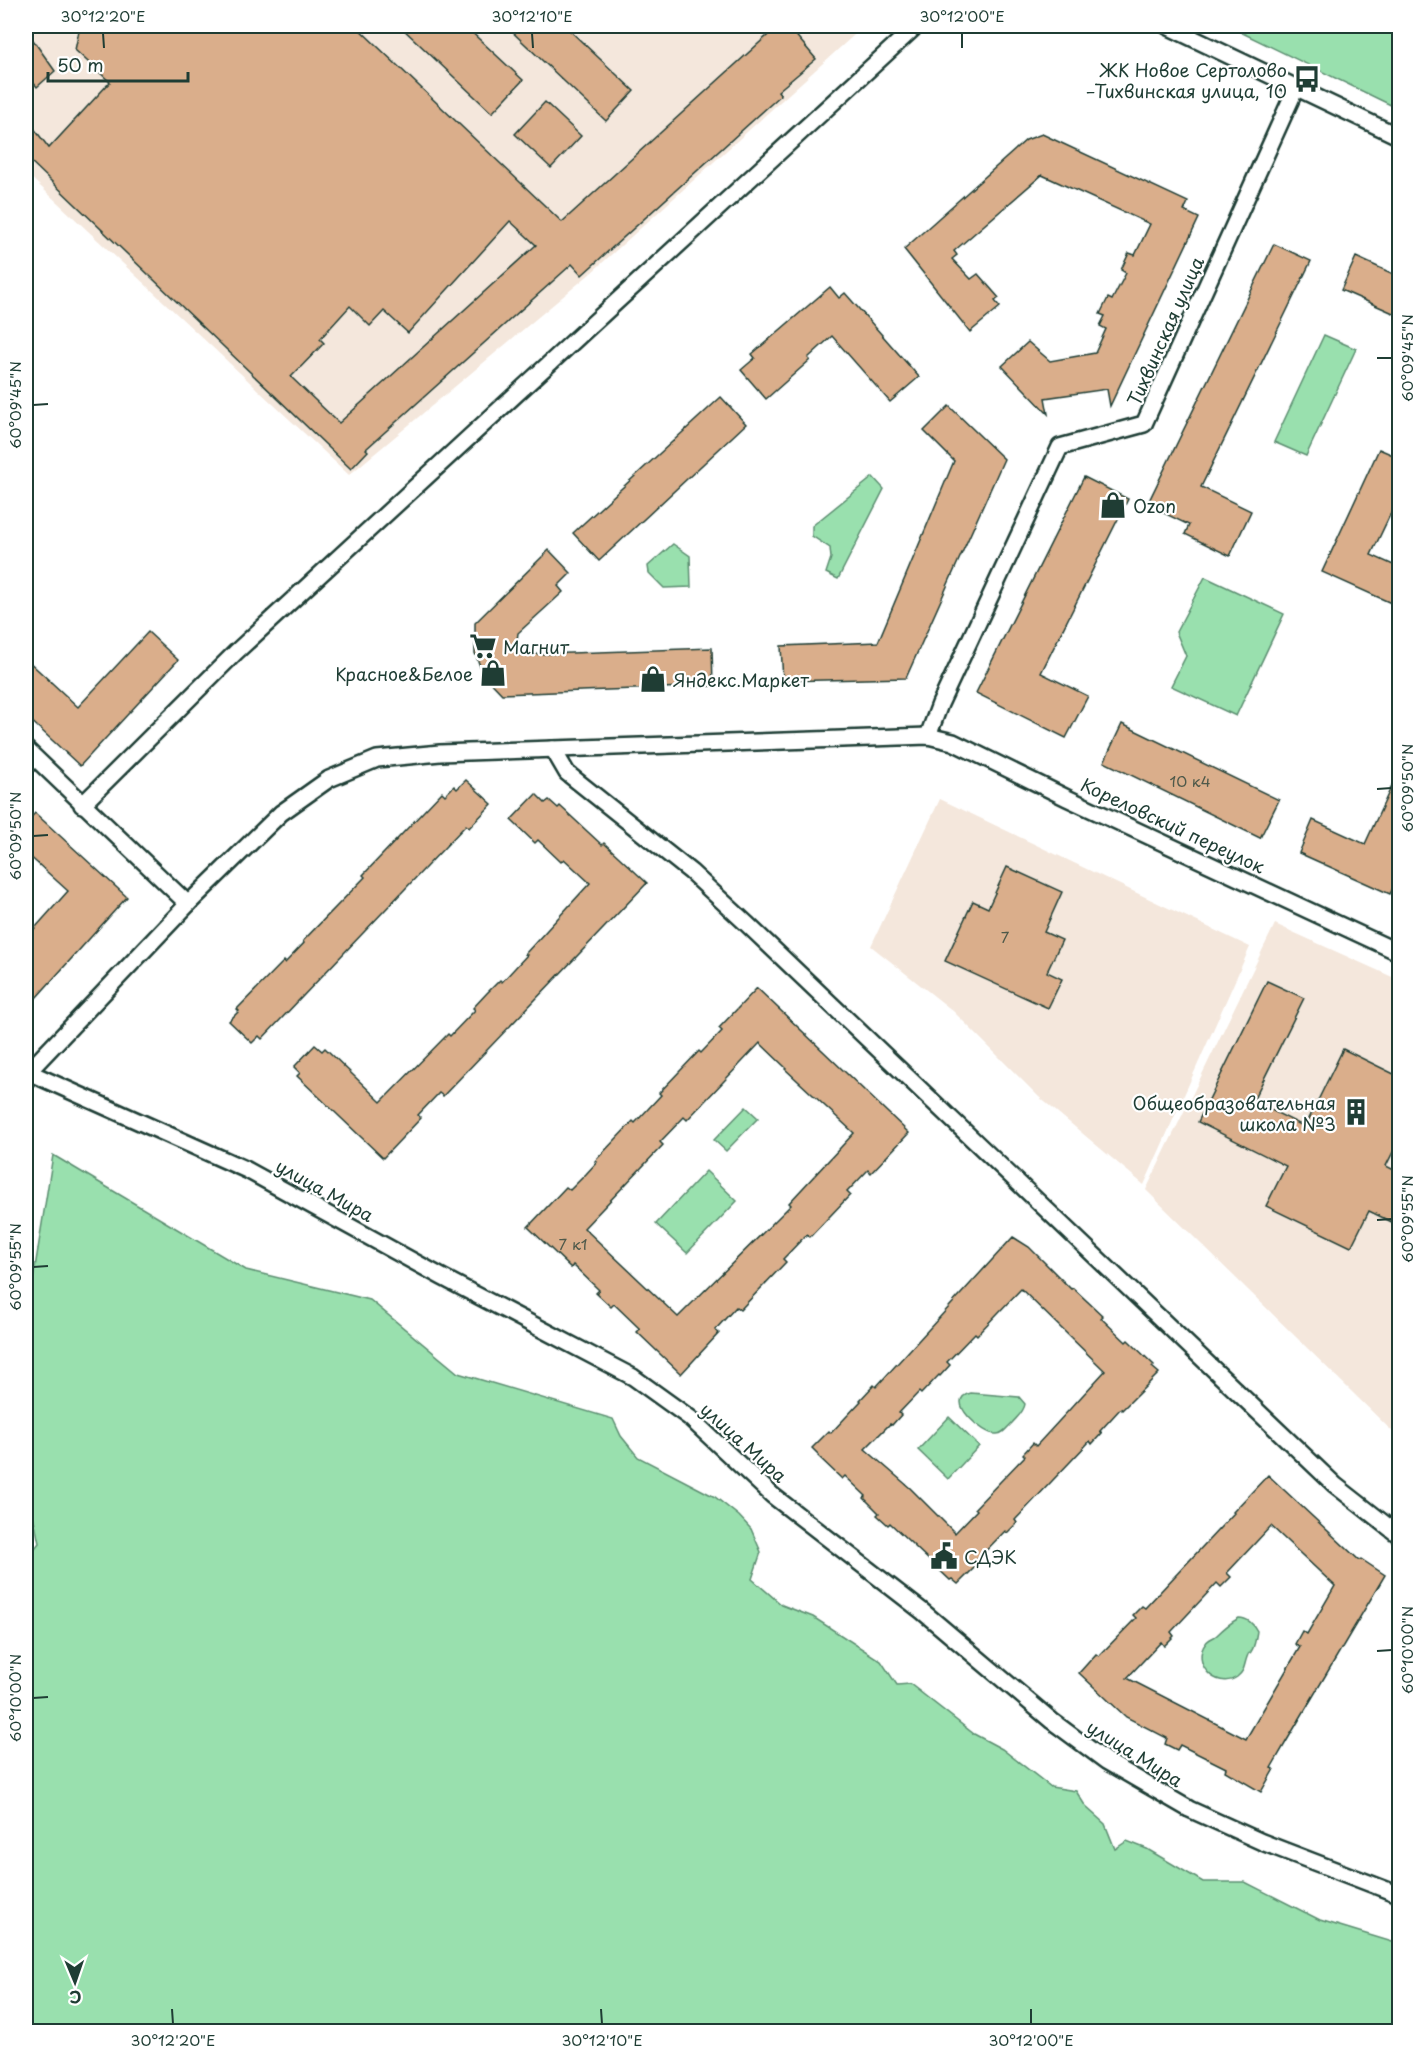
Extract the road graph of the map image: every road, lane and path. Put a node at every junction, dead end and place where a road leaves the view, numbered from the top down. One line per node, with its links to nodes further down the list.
1 (916, 26): 8 (street)
2 (1167, 26): 3 (street)
3 (1296, 88): 4 (street); 5 (street, Тихвинская улица)
4 (1400, 137)
5 (928, 736): 7 (street, Кореловский переулок); 10 (street, Кореловский переулок)
6 (26, 749): 8 (street)
7 (553, 749): 9 (street, Кореловский переулок); 12 (street)
8 (82, 805): 9 (street)
9 (188, 904): 11 (street, Кореловский переулок)
10 (1400, 953)
11 (27, 1071): 13 (street, улица Мира)
12 (1400, 1536)
13 (1400, 1895)

